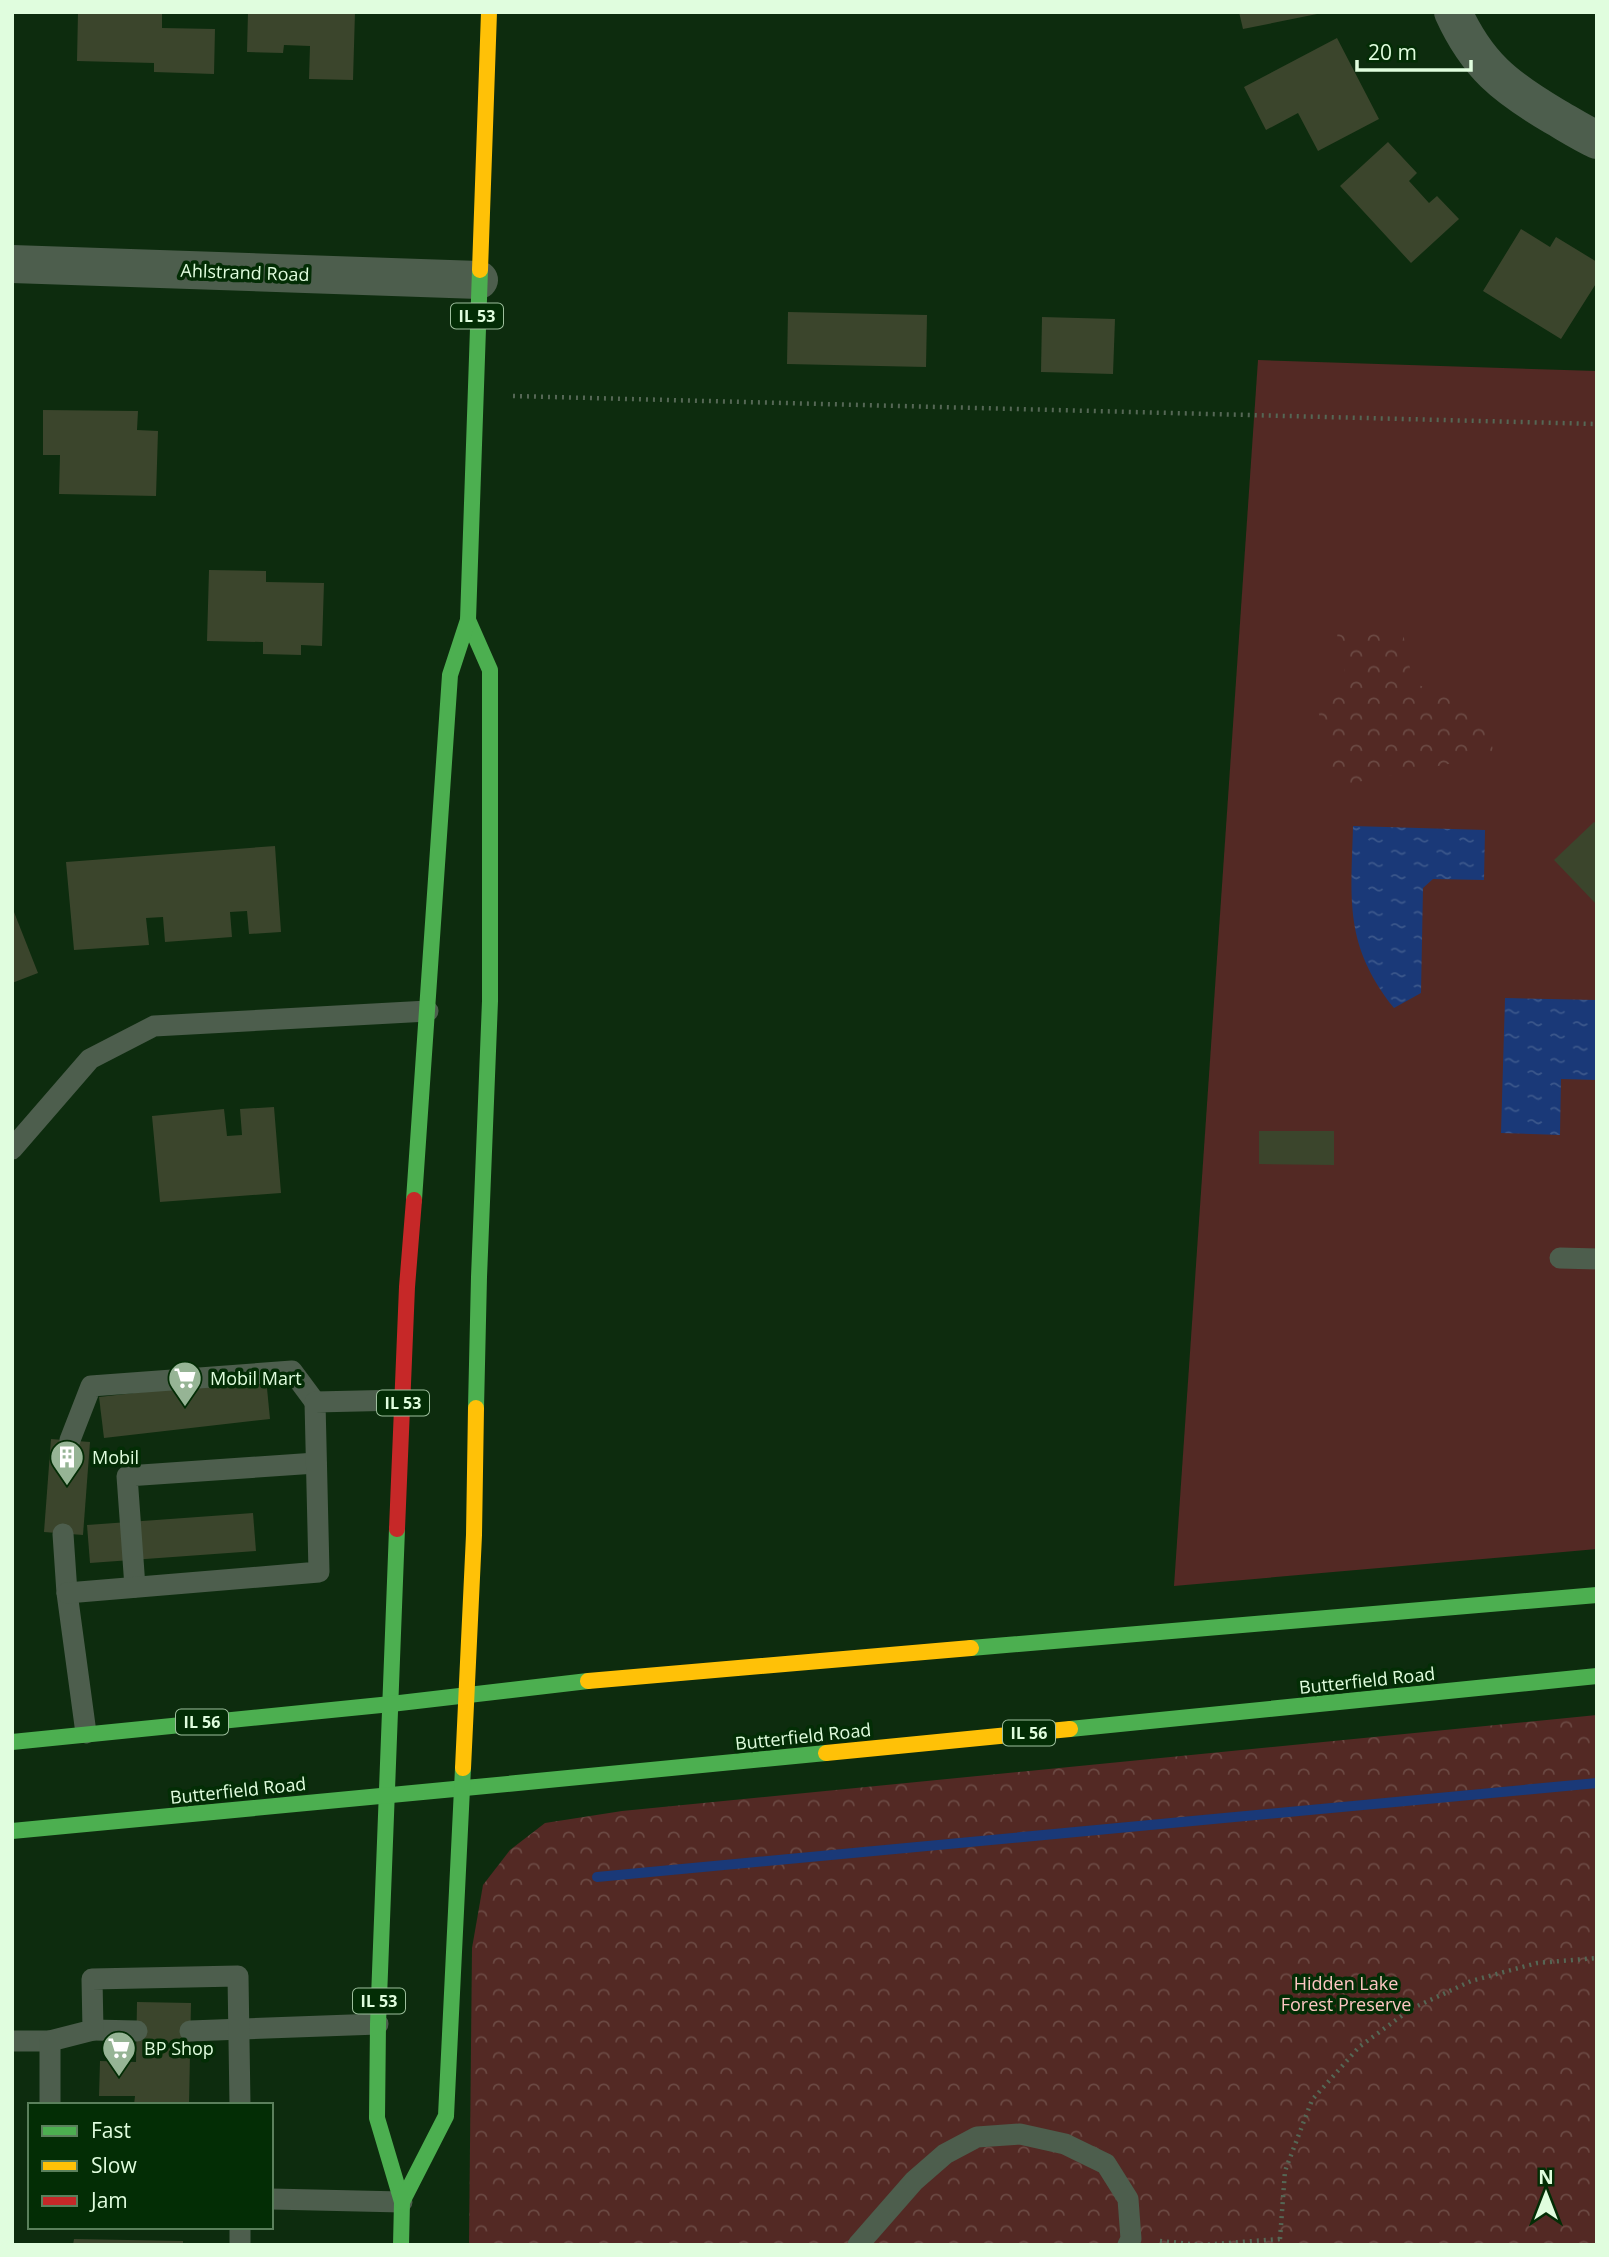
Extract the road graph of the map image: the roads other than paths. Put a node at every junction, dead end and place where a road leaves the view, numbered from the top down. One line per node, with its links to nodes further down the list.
1 (489, 12): 5 (main road, IL 53)
2 (1453, 12): 3 (street)
3 (1597, 140)
4 (12, 264): 5 (street, Ahlstrand Road)
5 (479, 280): 6 (main road, IL 53)
6 (468, 620): 7 (main road, IL 53); 20 (main road, IL 53)
7 (428, 1011): 8 (lane); 11 (main road, IL 53)
8 (12, 1149)
9 (1560, 1258): 10 (lane)
10 (1597, 1259)
11 (403, 1400): 12 (lane); 21 (main road, IL 53)
12 (315, 1402): 13 (lane); 14 (lane)
13 (70, 1440)
14 (316, 1463): 16 (lane); 16 (lane)
15 (63, 1534): 17 (lane)
16 (135, 1587): 17 (lane)
17 (67, 1593): 22 (lane)
18 (1597, 1595): 20 (main road, IL 56)
19 (1597, 1676): 24 (main road, Butterfield Road / IL 56)
20 (466, 1696): 21 (main road, IL 56); 24 (main road, IL 53)
21 (391, 1704): 22 (main road, IL 56); 25 (main road, IL 53)
22 (86, 1733): 23 (main road, IL 56)
23 (12, 1742)
24 (460, 1790): 25 (main road, Butterfield Road / IL 56); 37 (main road, IL 53)
25 (386, 1796): 26 (main road, Butterfield Road / IL 56); 27 (main road, IL 53)
26 (12, 1831)
27 (378, 2024): 29 (lane); 37 (main road, IL 53)
28 (93, 2030): 29 (lane); 30 (lane); 33 (lane)
29 (240, 2030): 31 (lane); 35 (lane)
30 (137, 2031)
31 (190, 2031)
32 (12, 2040): 33 (lane)
33 (50, 2040): 34 (lane)
34 (50, 2103)
35 (240, 2103)
36 (273, 2199): 37 (lane)
37 (401, 2202): 39 (main road, IL 53)
38 (1130, 2242): 40 (lane)
39 (401, 2245)
40 (858, 2245)

